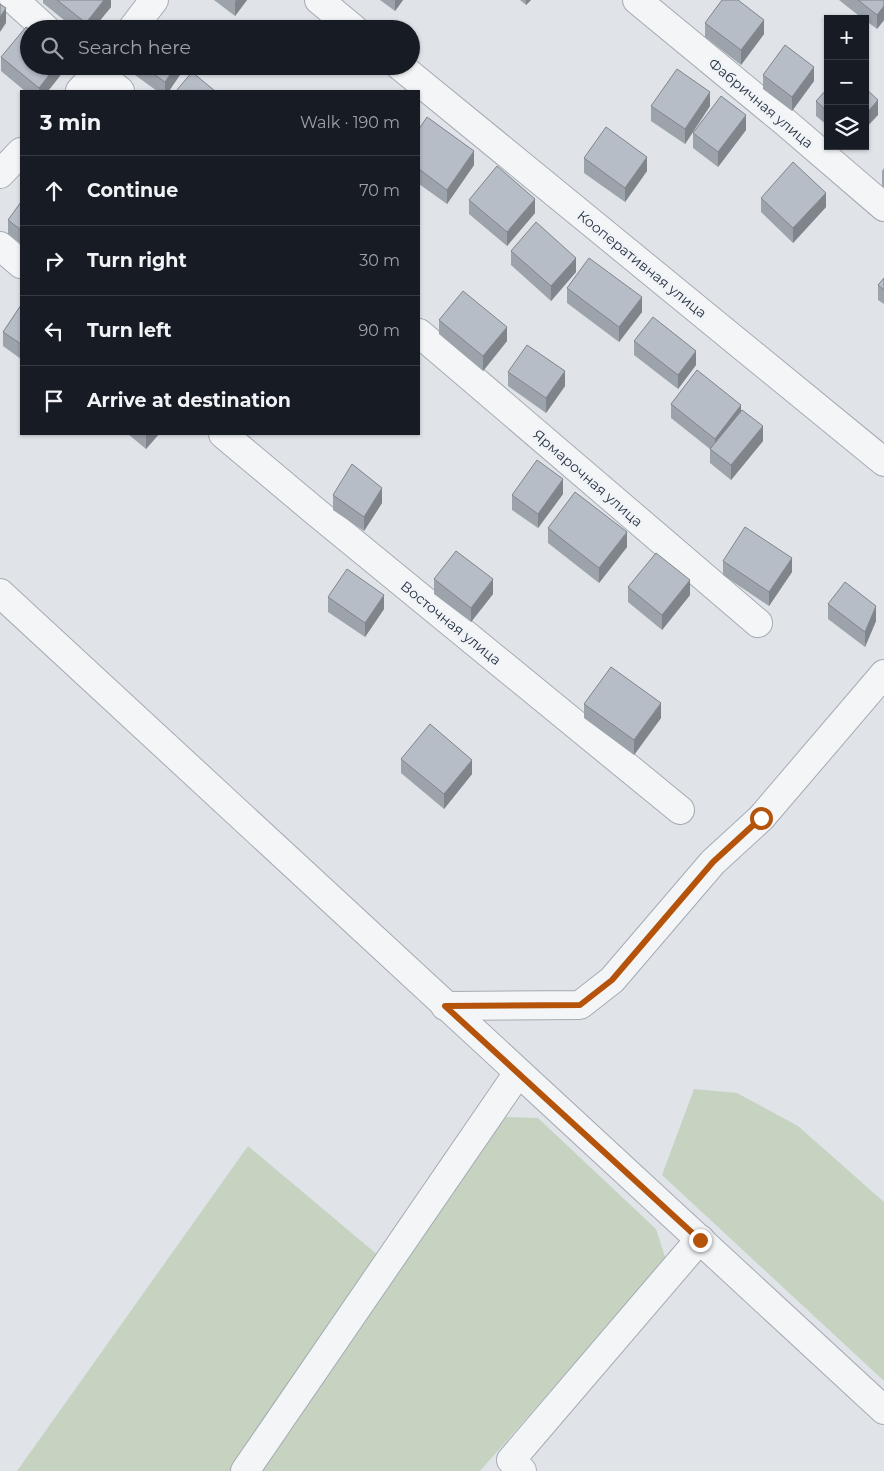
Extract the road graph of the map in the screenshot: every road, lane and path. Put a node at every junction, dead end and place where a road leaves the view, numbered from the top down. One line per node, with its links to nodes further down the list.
1 (14, 0): 5 (street)
2 (154, 0): 6 (street)
3 (319, 0): 7 (street)
4 (637, 0): 13 (street, Фабричная улица)
5 (36, 20)
6 (139, 20)
7 (343, 20)
8 (94, 75): 10 (street)
9 (411, 75): 18 (street, Кооперативная улица)
10 (118, 90)
11 (20, 153): 12 (street)
12 (0, 174)
13 (884, 207)
14 (0, 246): 15 (street)
15 (20, 263)
16 (420, 333): 20 (street, Ярмарочная улица)
17 (224, 435): 22 (street, Восточная улица)
18 (884, 462)
19 (0, 593): 23 (street)
20 (758, 623)
21 (884, 674): 23 (street)
22 (680, 810)
23 (445, 1006): 24 (street)
24 (518, 1074): 25 (street); 27 (street)
25 (700, 1240): 26 (street); 28 (street)
26 (884, 1410)
27 (245, 1471)
28 (522, 1471)

